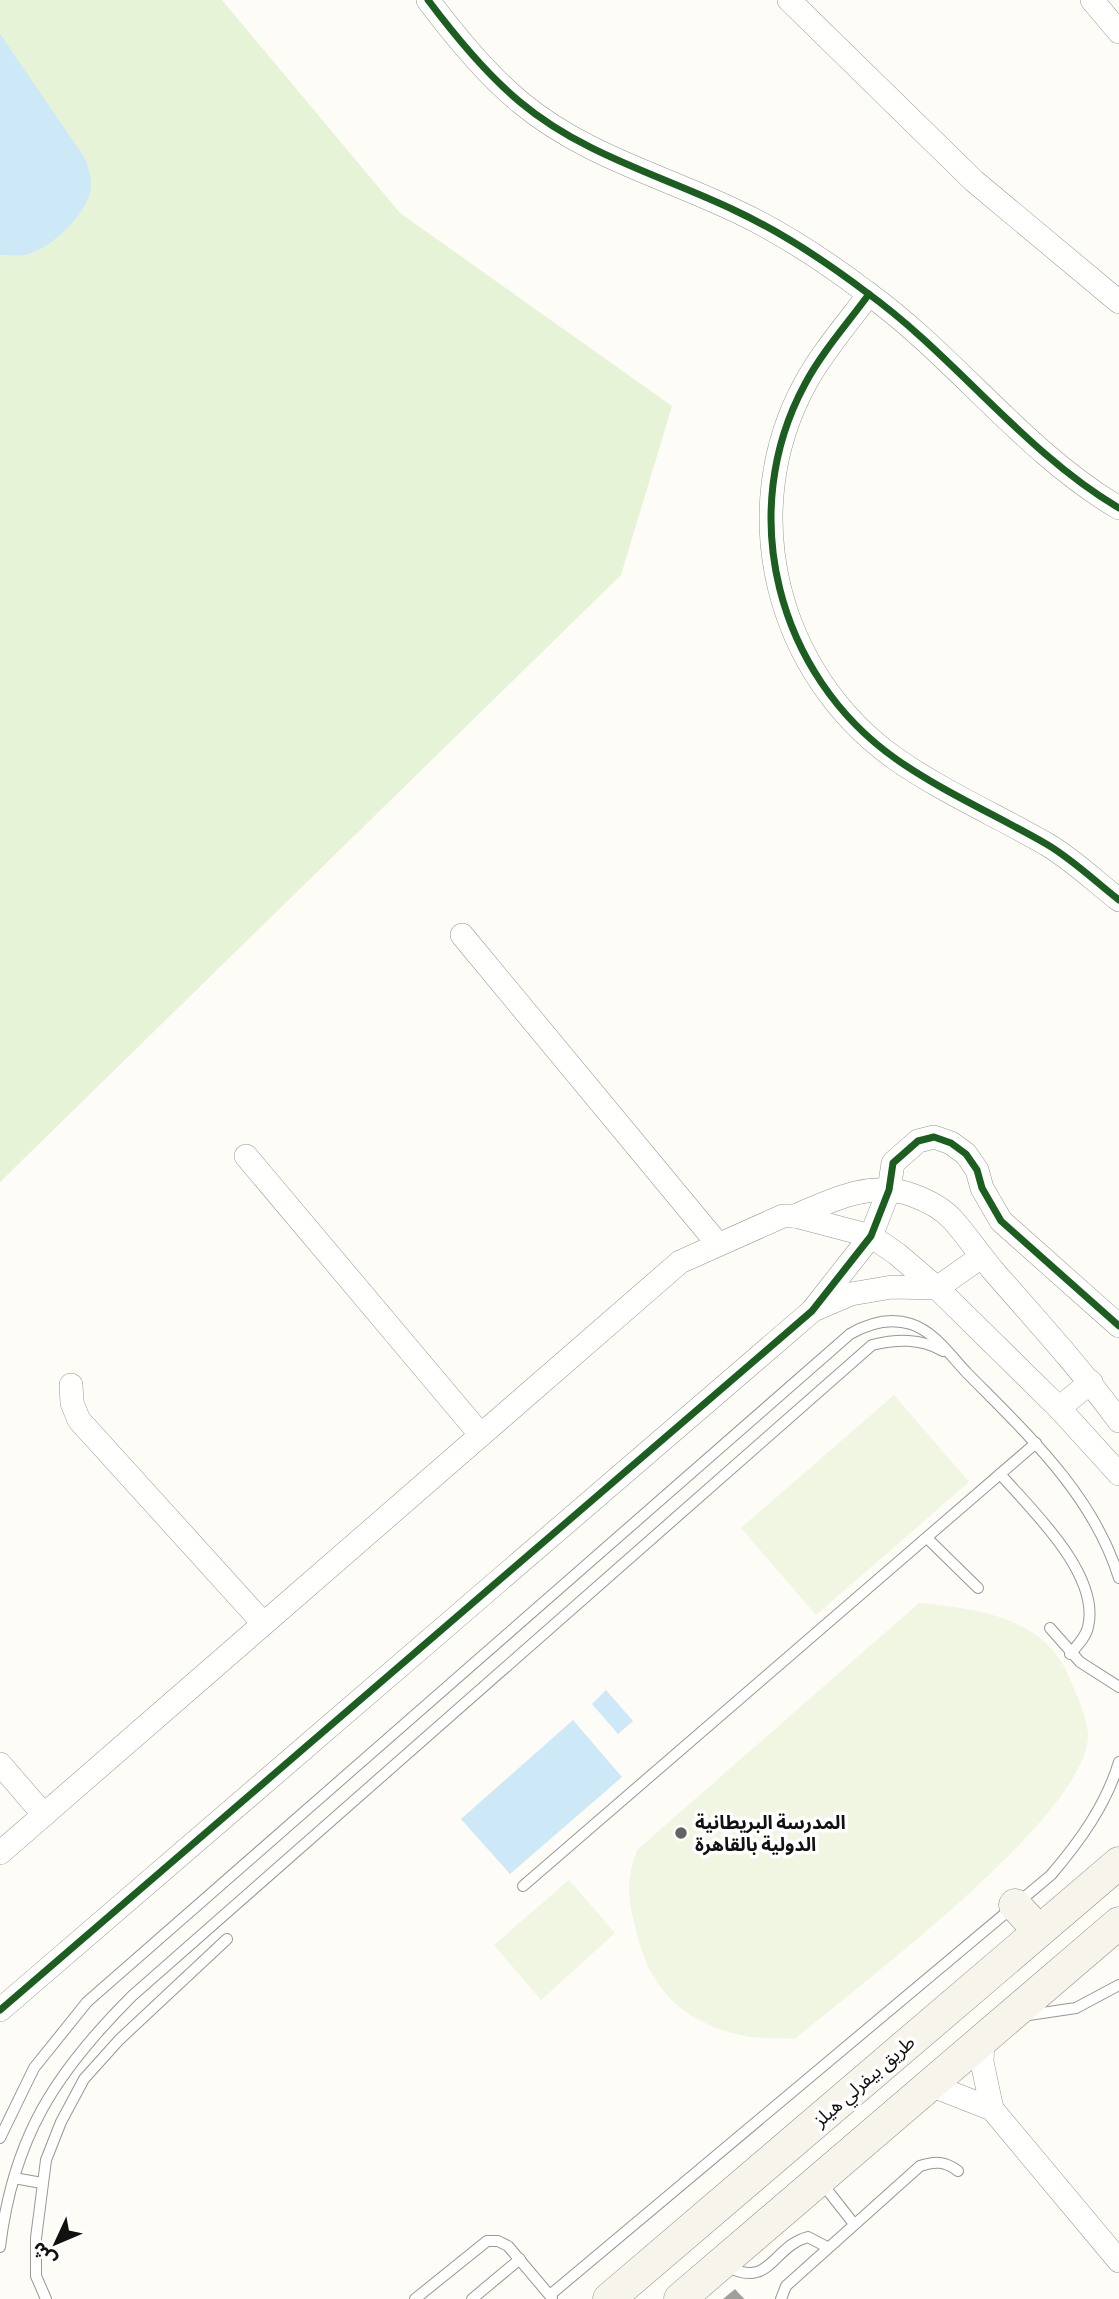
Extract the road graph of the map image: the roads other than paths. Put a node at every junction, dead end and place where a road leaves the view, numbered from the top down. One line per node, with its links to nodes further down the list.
1 (428, 0): 6 (street)
2 (789, 0): 7 (street)
3 (1091, 0): 4 (street)
4 (1115, 27): 5 (lane)
5 (1119, 45)
6 (869, 294): 8 (street); 9 (street)
7 (1119, 302)
8 (1119, 508)
9 (1119, 900)
10 (462, 935): 15 (street)
11 (246, 1156): 29 (street)
12 (889, 1190): 13 (street); 14 (street); 16 (street); 21 (street)
13 (795, 1216): 14 (street); 15 (street)
14 (871, 1236): 17 (street); 18 (street)
15 (717, 1243): 29 (street)
16 (981, 1257): 17 (street); 25 (street)
17 (937, 1288): 18 (street); 27 (street)
18 (812, 1311): 51 (street)
19 (898, 1321): 20 (lane); 22 (lane); 24 (lane)
20 (863, 1326): 23 (lane); 56 (lane)
21 (1119, 1326)
22 (901, 1340): 23 (lane); 24 (lane)
23 (872, 1345): 58 (lane)
24 (948, 1354): 30 (lane)
25 (1091, 1382): 27 (street); 28 (street)
26 (71, 1385): 36 (street)
27 (1059, 1408): 31 (street)
28 (1119, 1421)
29 (480, 1434): 36 (street)
30 (1036, 1443): 32 (lane); 34 (lane)
31 (1119, 1474)
32 (1000, 1475): 33 (lane); 38 (lane)
33 (927, 1538): 35 (lane); 45 (lane)
34 (1119, 1578)
35 (978, 1588)
36 (264, 1623): 42 (street)
37 (1050, 1628): 38 (lane)
38 (1070, 1654): 39 (lane)
39 (1119, 1687)
40 (1119, 1762): 46 (lane)
41 (0, 1764): 42 (street)
42 (44, 1815): 43 (street)
43 (0, 1853)
44 (1119, 1863): 48 (street, طريق بيفرلي هيلز)
45 (523, 1886)
46 (1015, 1905): 48 (street); 67 (lane)
47 (1119, 1923): 52 (street)
48 (1039, 1931): 71 (street, طريق بيفرلي هيلز)
49 (227, 1939): 60 (lane)
50 (1119, 1985): 52 (lane)
51 (0, 2010)
52 (1009, 2017): 53 (street)
53 (982, 2039): 54 (street); 55 (street)
54 (928, 2084): 55 (street); 59 (street)
55 (992, 2109): 65 (street)
56 (0, 2138)
57 (958, 2171): 61 (lane)
58 (14, 2178): 60 (lane); 62 (lane)
59 (820, 2180): 61 (lane); 66 (street)
60 (42, 2183): 68 (lane)
61 (853, 2224): 63 (lane)
62 (0, 2247)
63 (827, 2247): 66 (lane); 73 (lane)
64 (520, 2259): 67 (lane); 69 (lane); 70 (lane)
65 (1119, 2261)
66 (722, 2263): 72 (street)
67 (551, 2297)
68 (46, 2299)
69 (415, 2299)
70 (472, 2299)
71 (609, 2299)
72 (680, 2299)
73 (781, 2299)

